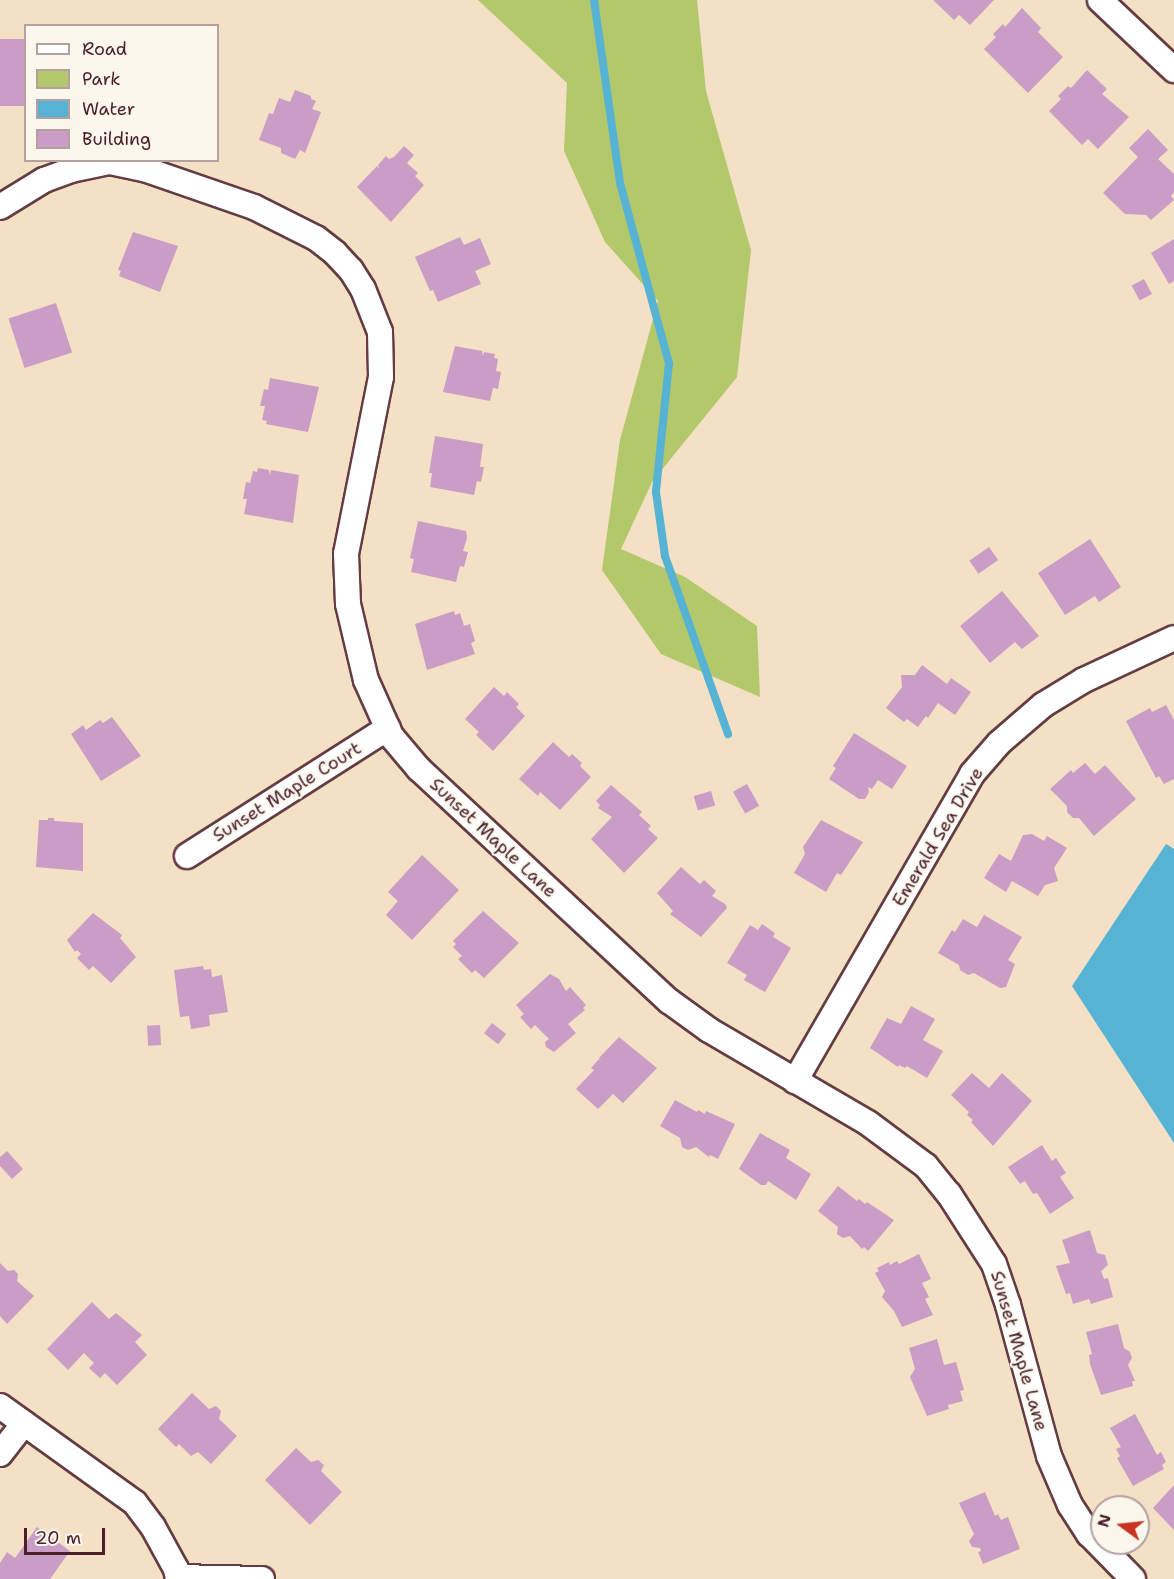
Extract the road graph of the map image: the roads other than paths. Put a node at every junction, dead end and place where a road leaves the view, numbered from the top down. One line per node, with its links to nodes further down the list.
1 (1100, 0): 2 (street)
2 (1174, 70)
3 (0, 207): 5 (street, Sunset Maple Lane)
4 (1174, 638): 7 (street, Emerald Sea Drive)
5 (388, 728): 6 (street, Sunset Maple Court); 7 (street, Sunset Maple Lane)
6 (187, 856)
7 (795, 1081): 13 (street, Sunset Maple Lane)
8 (0, 1406): 9 (street)
9 (24, 1423): 10 (street); 11 (street)
10 (0, 1454)
11 (178, 1578): 12 (street)
12 (262, 1579)
13 (1133, 1579)

